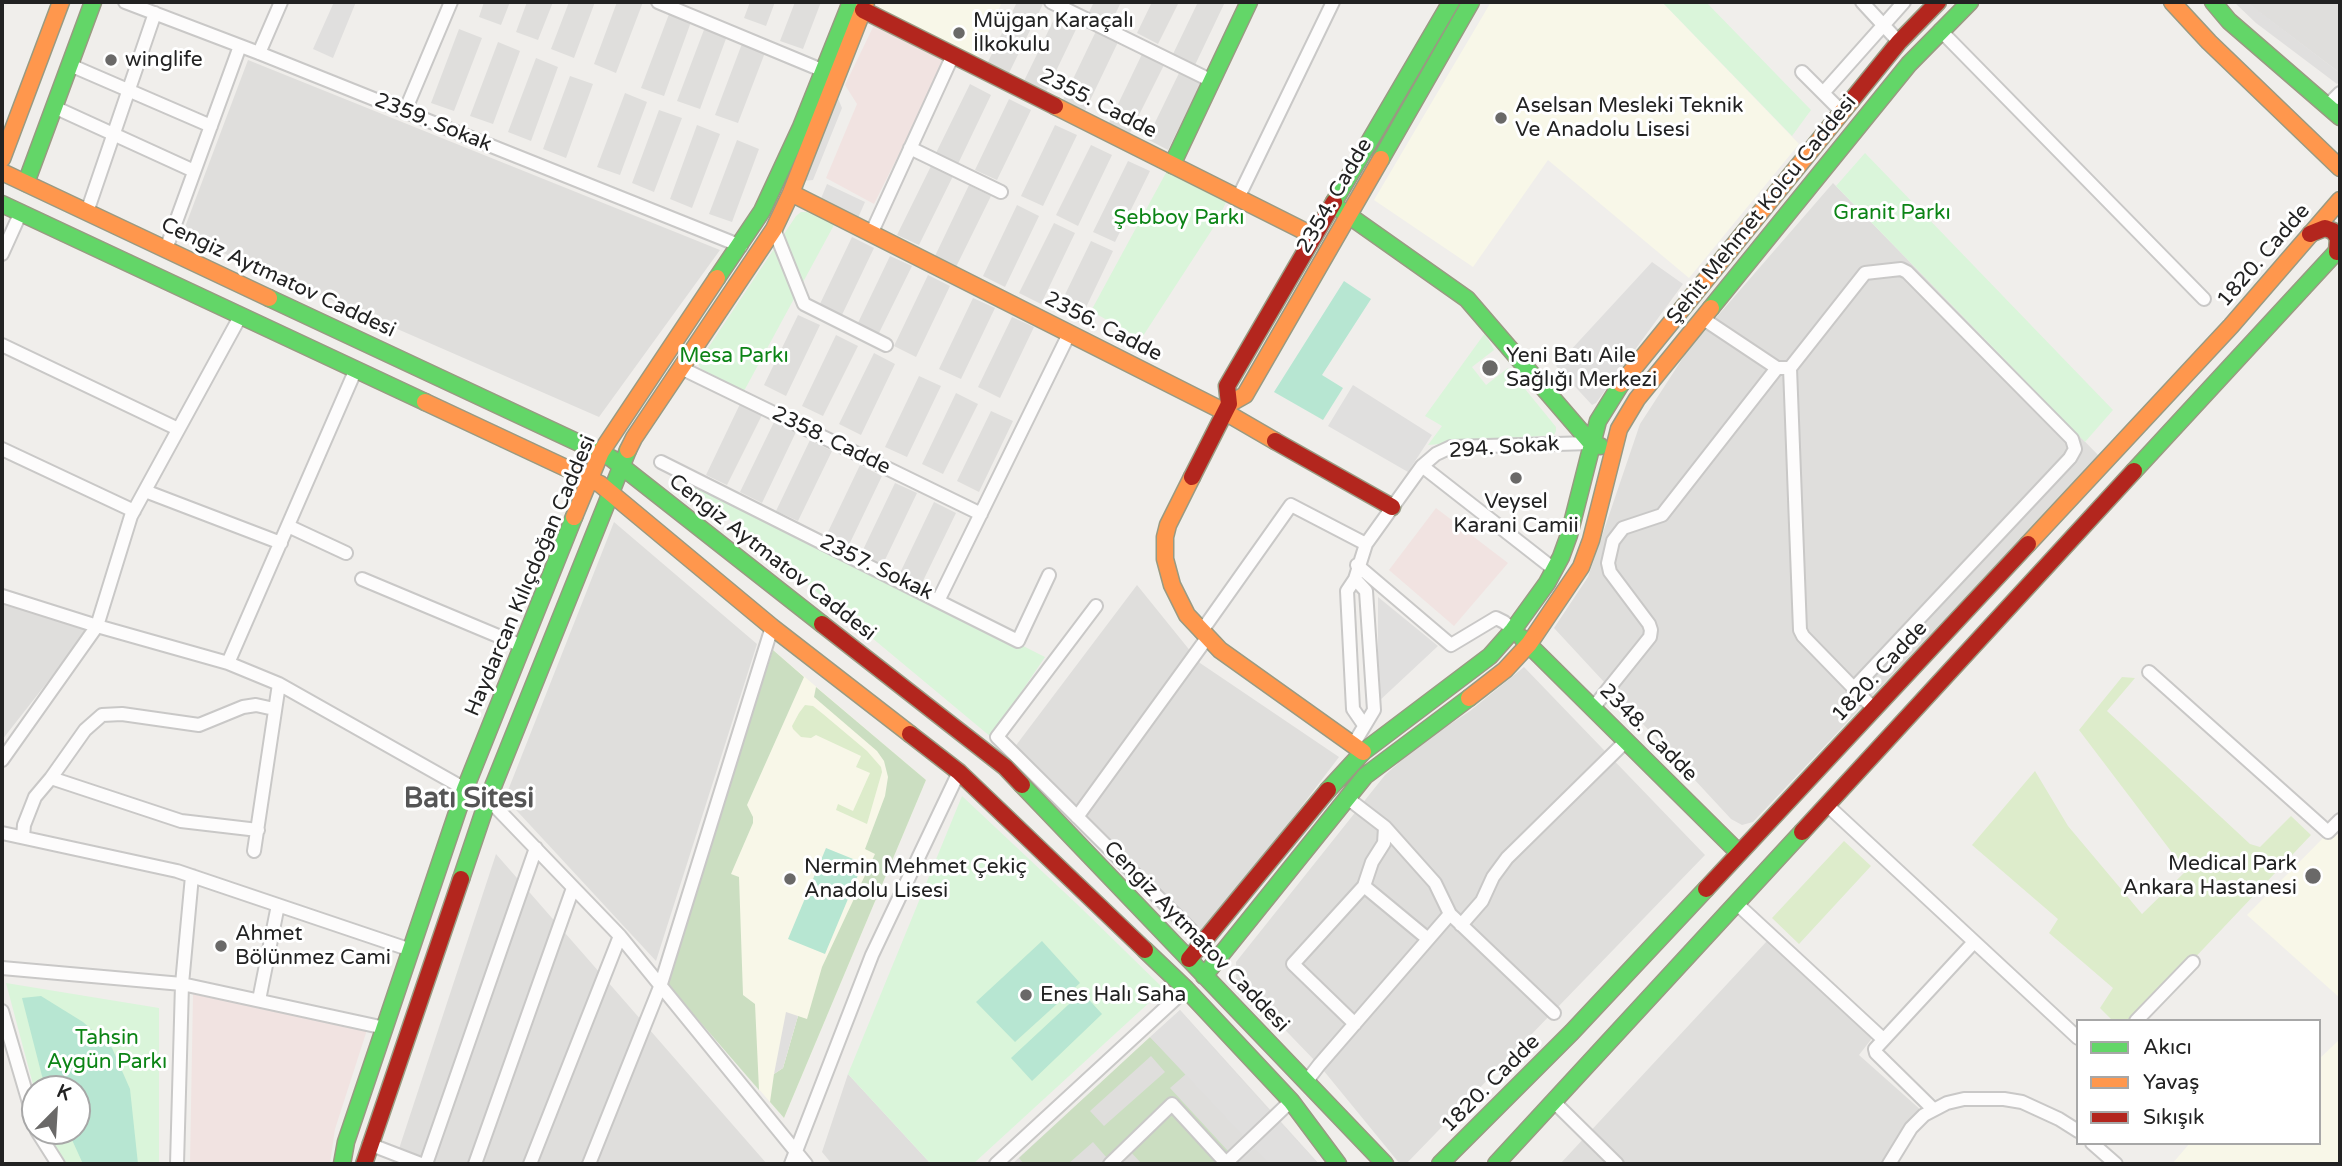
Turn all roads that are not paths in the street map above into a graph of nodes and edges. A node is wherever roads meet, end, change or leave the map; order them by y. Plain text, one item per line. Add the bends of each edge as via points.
1 (61, 2) edge
2 (93, 2) edge
3 (125, 2) edge
4 (281, 2) edge
5 (451, 2) edge
6 (658, 2) edge
7 (1051, 2) edge
8 (1249, 2) edge
9 (1333, 2) edge
10 (1451, 2) edge
11 (1471, 2) edge
12 (1862, 2) edge
13 (1904, 2) edge
14 (1938, 2) edge
15 (1970, 2) edge
16 (2172, 2) edge
17 (2213, 2) edge
18 (860, 4) edge
19 (155, 13) junction
20 (1884, 26) junction
21 (1940, 30) junction
22 (1899, 42) junction
23 (240, 46) junction
24 (259, 53) junction
25 (953, 55) junction
26 (70, 65) junction
27 (824, 71) junction
28 (1802, 72) dead end
29 (1212, 80) junction
30 (130, 91) junction
31 (1823, 93) junction
32 (2340, 93) edge
33 (54, 107) junction
34 (2329, 107) edge
35 (404, 111) junction
36 (1842, 112) junction
37 (2293, 123) junction
38 (211, 126) junction
39 (115, 135) junction
40 (910, 148) junction
41 (2, 159) edge
42 (1172, 165) junction
43 (2340, 168) edge
44 (194, 171) junction
45 (2, 172) edge
46 (26, 183) junction
47 (1001, 192) dead end
48 (791, 193) junction
49 (1238, 198) junction
50 (2340, 200) edge
51 (2, 204) edge
52 (1332, 205) junction
53 (20, 212) junction
54 (87, 212) junction
55 (1349, 215) junction
56 (774, 229) junction
57 (871, 234) junction
58 (2310, 234) junction
59 (1314, 236) junction
60 (741, 246) junction
61 (166, 249) junction
62 (2338, 250) edge
63 (2, 254) edge
64 (2204, 299) dead end
65 (241, 315) junction
66 (1702, 318) junction
67 (1069, 334) junction
68 (2, 345) edge
69 (886, 345) dead end
70 (681, 368) junction
71 (1784, 368) junction
72 (356, 369) junction
73 (1227, 408) junction
74 (178, 429) junction
75 (2, 449) edge
76 (1589, 451) junction
77 (601, 452) junction
78 (1611, 457) junction
79 (661, 462) dead end
80 (621, 465) junction
81 (1422, 466) junction
82 (590, 478) junction
83 (145, 491) junction
84 (610, 491) junction
85 (1392, 507) junction
86 (134, 511) junction
87 (981, 514) junction
88 (288, 526) junction
89 (281, 543) junction
90 (1366, 544) junction
91 (346, 553) dead end
92 (1555, 570) junction
93 (1356, 572) junction
94 (1049, 575) dead end
95 (362, 579) dead end
96 (2, 596) edge
97 (938, 601) junction
98 (1096, 606) dead end
99 (97, 626) junction
100 (772, 627) junction
101 (1513, 630) junction
102 (1204, 635) junction
103 (1529, 644) junction
104 (522, 646) junction
105 (228, 663) junction
106 (2150, 672) dead end
107 (279, 684) junction
108 (1853, 689) junction
109 (1593, 708) junction
110 (274, 709) junction
111 (1874, 709) junction
112 (1364, 725) junction
113 (1626, 741) junction
114 (1358, 748) junction
115 (2, 760) edge
116 (959, 772) junction
117 (51, 778) junction
118 (465, 789) junction
119 (1346, 797) junction
120 (488, 799) junction
121 (1827, 805) junction
122 (1077, 817) junction
123 (2338, 825) edge
124 (1385, 827) junction
125 (258, 830) junction
126 (2, 834) edge
127 (23, 837) junction
128 (536, 848) junction
129 (254, 851) dead end
130 (1738, 852) junction
131 (192, 876) junction
132 (1138, 878) junction
133 (1364, 886) junction
134 (573, 888) junction
135 (1124, 891) junction
136 (1736, 903) junction
137 (278, 905) junction
138 (1450, 914) junction
139 (1461, 925) junction
140 (1191, 930) dead end
141 (620, 936) junction
142 (1428, 939) junction
143 (1974, 942) junction
144 (411, 950) junction
145 (1189, 959) junction
146 (2193, 962) dead end
147 (2, 968) edge
148 (1204, 976) junction
149 (183, 984) junction
150 (660, 987) junction
151 (1186, 989) junction
152 (258, 1000) junction
153 (2, 1011) edge
154 (1554, 1013) dead end
155 (2138, 1019) edge
156 (1355, 1024) junction
157 (385, 1028) junction
158 (2076, 1036) edge
159 (1882, 1040) junction
160 (21, 1075) edge
161 (1306, 1082) junction
162 (1291, 1101) junction
163 (1553, 1101) junction
164 (1933, 1109) junction
165 (2076, 1130) edge
166 (369, 1144) junction
167 (46, 1145) edge
168 (2094, 1145) edge
169 (796, 1151) junction
170 (58, 1164) edge
171 (177, 1164) edge
172 (342, 1164) edge
173 (364, 1164) edge
174 (423, 1164) edge
175 (475, 1164) edge
176 (530, 1164) edge
177 (589, 1164) edge
178 (791, 1164) edge
179 (806, 1164) edge
180 (996, 1164) edge
181 (1110, 1164) edge
182 (1227, 1164) edge
183 (1338, 1164) edge
184 (1385, 1164) edge
185 (1440, 1164) edge
186 (1496, 1164) edge
187 (1617, 1164) edge
188 (1889, 1164) edge
189 (2116, 1164) edge

1 - 41 main road
2 - 26 main road
3 - 19 street, 2359. Sokak
4 - 24 street
5 - 35 street
6 - 27 street
7 - 29 street
8 - 29 main road
9 - 49 street
10 - 52 main road, 2354. Cadde
11 - 55 main road, 2354. Cadde
12 - 20 street
13 - 20 street
14 - 22 main road, Şehit Mehmet Kolcu Caddesi
15 - 21 main road, Şehit Mehmet Kolcu Caddesi
16 - 37 main road
17 - 34 main road
18 - 25 main road, 2355. Cadde
18 - 27 main road, Haydarcan Kılıçdoğan Caddesi
18 - 48 main road, Haydarcan Kılıçdoğan Caddesi
19 - 23 street, 2359. Sokak
19 - 30 street
20 - 22 street
20 - 31 street
21 - 64 street
21 - 66 main road, Şehit Mehmet Kolcu Caddesi
22 - 36 main road, Şehit Mehmet Kolcu Caddesi
23 - 24 street, 2359. Sokak
23 - 38 street
24 - 35 street, 2359. Sokak
25 - 40 street
25 - 42 main road, 2355. Cadde
26 - 30 street
26 - 33 main road
27 - 60 main road, Haydarcan Kılıçdoğan Caddesi via 778,180
28 - 31 street
29 - 42 main road
30 - 38 street
30 - 39 street
31 - 36 street
32 - 34 street
33 - 39 street
33 - 46 main road
34 - 37 main road via 2309,123
35 - 60 street, 2359. Sokak
36 - 76 main road, Şehit Mehmet Kolcu Caddesi via 1635,363 1598,421
37 - 43 main road
38 - 44 street
39 - 44 street
39 - 54 street
40 - 47 street
40 - 57 street
42 - 49 main road, 2355. Cadde
44 - 61 street
45 - 46 main road, Cengiz Aytmatov Caddesi
46 - 54 main road, Cengiz Aytmatov Caddesi
48 - 56 main road, Haydarcan Kılıçdoğan Caddesi
48 - 57 main road, 2356. Cadde
49 - 59 main road, 2355. Cadde
50 - 58 main road, 1820. Cadde
51 - 53 main road, Cengiz Aytmatov Caddesi
52 - 55 main road
52 - 59 main road, 2354. Cadde
53 - 63 street
53 - 65 main road, Cengiz Aytmatov Caddesi
54 - 61 main road, Cengiz Aytmatov Caddesi
55 - 73 main road, 2354. Cadde via 1245,395
55 - 76 main road via 1467,299
56 - 69 street via 804,304
56 - 70 main road, Haydarcan Kılıçdoğan Caddesi
57 - 67 main road, 2356. Cadde
58 - 62 main road via 2325,228 2333,231
58 - 111 main road, 1820. Cadde via 2231,326
59 - 73 main road, 2354. Cadde via 1227,386
60 - 77 main road, Haydarcan Kılıçdoğan Caddesi
61 - 77 main road, Cengiz Aytmatov Caddesi
62 - 121 main road
65 - 72 main road, Cengiz Aytmatov Caddesi
65 - 74 street
66 - 71 street
66 - 78 main road, Şehit Mehmet Kolcu Caddesi via 1632,406
67 - 73 main road, 2356. Cadde
67 - 87 street, 2357. Sokak
68 - 74 street
70 - 80 main road, Haydarcan Kılıçdoğan Caddesi
70 - 87 street, 2358. Cadde
71 - 108 street via 1800,630
71 - 108 street via 1865,273 1901,269 2072,439 2075,449
71 - 109 street via 1662,515 1623,528 1613,541 1610,572 1651,630
72 - 82 main road, Cengiz Aytmatov Caddesi
72 - 88 street
73 - 85 main road, 2356. Cadde
73 - 102 main road, 2354. Cadde via 1165,537 1172,585 1187,615
74 - 83 street
75 - 86 street
76 - 78 main road
76 - 81 street, 294. Sokak via 1451,447
76 - 92 main road, Şehit Mehmet Kolcu Caddesi via 1569,535
77 - 80 main road, Cengiz Aytmatov Caddesi
77 - 82 main road, Haydarcan Kılıçdoğan Caddesi
78 - 103 main road, Şehit Mehmet Kolcu Caddesi via 1581,567
79 - 97 street, 2357. Sokak
80 - 84 main road, Haydarcan Kılıçdoğan Caddesi
80 - 135 main road, Cengiz Aytmatov Caddesi via 1005,767
81 - 85 street, 294. Sokak
81 - 92 street, 294. Sokak
82 - 84 main road, Cengiz Aytmatov Caddesi
82 - 104 main road, Haydarcan Kılıçdoğan Caddesi
83 - 86 street
83 - 89 street
84 - 100 main road, Cengiz Aytmatov Caddesi
84 - 120 main road, Haydarcan Kılıçdoğan Caddesi
85 - 90 street, 294. Sokak
86 - 99 street
87 - 97 street, 2357. Sokak
88 - 89 street
88 - 91 street
89 - 105 street
90 - 93 street, 294. Sokak
90 - 102 street via 1292,505
92 - 101 main road, Şehit Mehmet Kolcu Caddesi
93 - 101 street via 1451,645 1496,618
93 - 112 street, 294. Sokak via 1347,591 1353,709
93 - 112 street via 1366,591 1374,710
94 - 97 street via 1018,641
95 - 104 street
96 - 99 street
98 - 122 street via 997,737
99 - 105 street
99 - 115 street
100 - 116 main road, Cengiz Aytmatov Caddesi
100 - 150 street
101 - 103 main road, 2348. Cadde
101 - 114 main road, Şehit Mehmet Kolcu Caddesi via 1490,656
102 - 114 main road, 2354. Cadde
102 - 122 street
103 - 109 main road, 2348. Cadde
103 - 119 main road, Şehit Mehmet Kolcu Caddesi via 1505,670 1378,763
104 - 118 main road, Haydarcan Kılıçdoğan Caddesi
105 - 107 street
106 - 123 street via 2328,832
107 - 110 street
107 - 118 street
108 - 111 street
109 - 113 main road, 2348. Cadde
110 - 117 street via 243,707 199,725 102,715 85,730
110 - 125 street
111 - 130 main road, 1820. Cadde
112 - 114 street
113 - 130 main road, 2348. Cadde
113 - 139 street via 1507,859 1482,901
114 - 145 main road, Şehit Mehmet Kolcu Caddesi
116 - 151 main road, Cengiz Aytmatov Caddesi
116 - 169 street via 872,955
117 - 125 street via 181,821
117 - 127 street via 35,797
118 - 120 main road
118 - 144 main road, Haydarcan Kılıçdoğan Caddesi
119 - 124 street
119 - 148 main road, Şehit Mehmet Kolcu Caddesi
120 - 128 street
120 - 166 main road, Haydarcan Kılıçdoğan Caddesi
121 - 136 main road
121 - 143 street
122 - 132 street
124 - 133 street via 1384,843
124 - 138 street via 1435,883
125 - 129 street
126 - 127 street
127 - 131 street
128 - 134 street
128 - 174 street
130 - 185 main road, 1820. Cadde via 1572,1032
131 - 137 street
131 - 149 street
132 - 135 street
132 - 140 street
133 - 142 street
133 - 156 street via 1293,964
134 - 141 street
134 - 175 street
135 - 145 main road, Cengiz Aytmatov Caddesi
136 - 159 street
136 - 163 main road
137 - 144 street
137 - 152 street
138 - 139 street
138 - 142 street
139 - 154 street
141 - 150 street
141 - 176 street
142 - 156 street
143 - 158 street
143 - 159 street
144 - 157 main road, Haydarcan Kılıçdoğan Caddesi
145 - 148 main road, Cengiz Aytmatov Caddesi
146 - 155 street
147 - 149 street
148 - 161 main road, Cengiz Aytmatov Caddesi
149 - 152 street
149 - 171 street
150 - 169 street
150 - 177 street
151 - 162 main road, Cengiz Aytmatov Caddesi
151 - 180 street
152 - 157 street
153 - 160 street
156 - 161 street
157 - 172 main road, Haydarcan Kılıçdoğan Caddesi
159 - 164 street via 1876,1053
161 - 184 main road, Cengiz Aytmatov Caddesi
162 - 182 street
162 - 183 main road, Cengiz Aytmatov Caddesi
163 - 186 main road
163 - 187 street
164 - 165 street via 1964,1099 2004,1099 2042,1110
164 - 188 street via 1911,1128
166 - 173 main road, Haydarcan Kılıçdoğan Caddesi
166 - 174 street
167 - 170 street
168 - 189 street
169 - 178 street
169 - 179 street
181 - 182 street via 1172,1104

